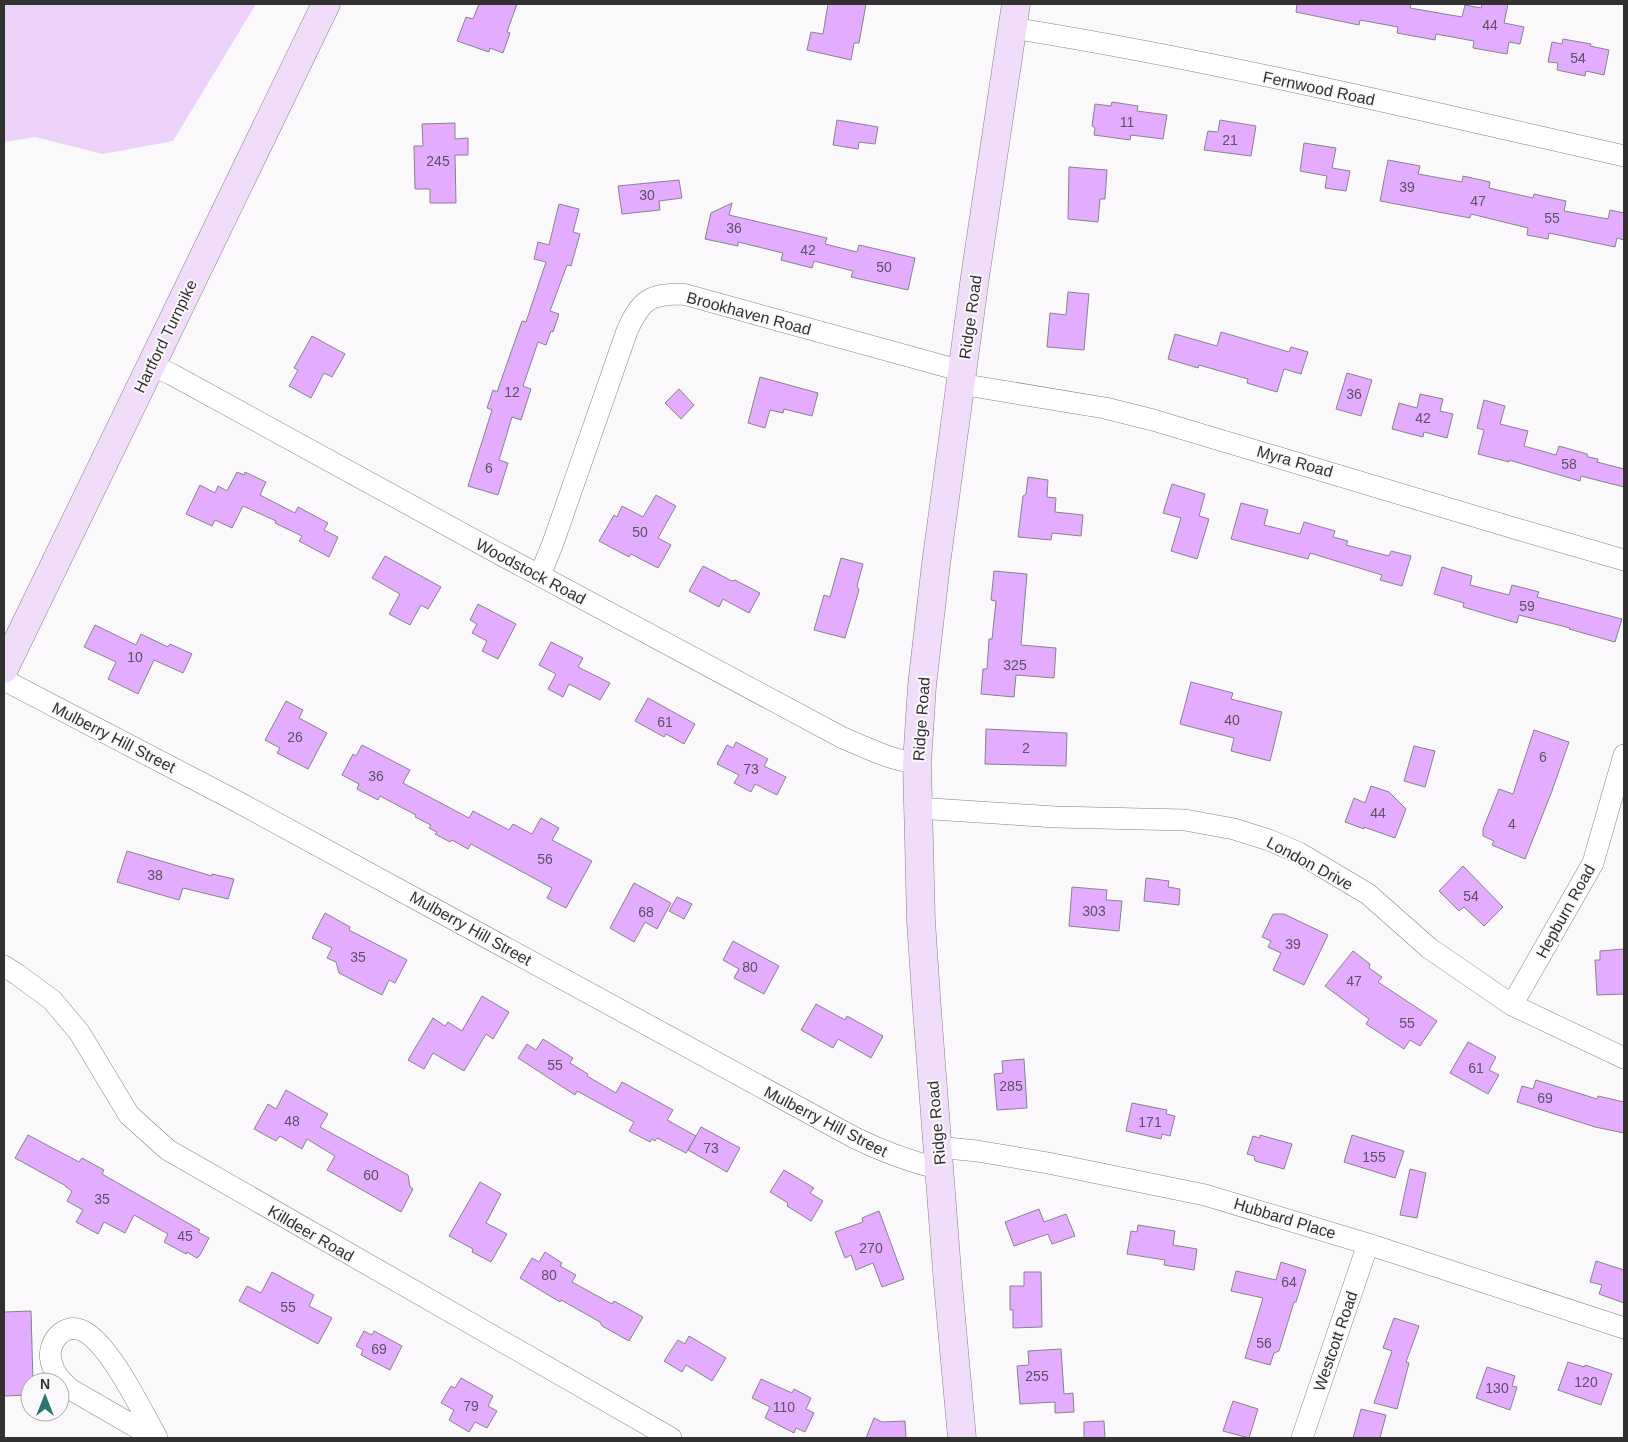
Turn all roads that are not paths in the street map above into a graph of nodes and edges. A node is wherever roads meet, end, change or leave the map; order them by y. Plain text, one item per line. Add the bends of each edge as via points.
1 (326, 4) edge
2 (1014, 16) edge
3 (1624, 156) edge
4 (150, 365) junction
5 (961, 377) junction
6 (1624, 560) edge
7 (540, 575) junction
8 (4, 669) edge
9 (4, 680) edge
10 (1624, 755) edge
11 (917, 763) junction
12 (917, 808) junction
13 (4, 966) edge
14 (1512, 1005) junction
15 (1624, 1058) edge
16 (938, 1158) junction
17 (1368, 1244) junction
18 (1624, 1328) edge
19 (156, 1438) edge
20 (671, 1438) edge
21 (962, 1438) edge
22 (1302, 1438) edge

1 - 4 main road, Hartford Turnpike
2 - 3 street, Fernwood Road via 1169,56
2 - 5 main road, Ridge Road
4 - 7 street, Woodstock Road
4 - 8 main road, Hartford Turnpike
5 - 6 street, Myra Road via 1153,420
5 - 7 street, Brookhaven Road via 683,294 663,294 646,300 634,314 627,330
5 - 11 main road, Ridge Road via 929,622
7 - 11 street, Woodstock Road via 843,738 887,757
9 - 16 street, Mulberry Hill Street via 238,802 855,1138 908,1161
10 - 14 street, Hepburn Road via 1593,863
11 - 12 main road, Ridge Road
12 - 14 street, London Drive via 1056,817 1185,820 1234,829 1269,840 1368,894 1430,948
12 - 16 main road, Ridge Road via 921,921
13 - 20 street, Killdeer Road via 52,1000 79,1032 129,1115 168,1150
14 - 15 street, London Drive
16 - 17 street, Hubbard Place via 977,1151 1205,1194
16 - 21 main road, Ridge Road
17 - 18 street, Hubbard Place
17 - 22 street, Westcott Road
19 - 19 street via 112,1360 82,1330 72,1328 62,1332 52,1347 50,1360 60,1380 70,1389

